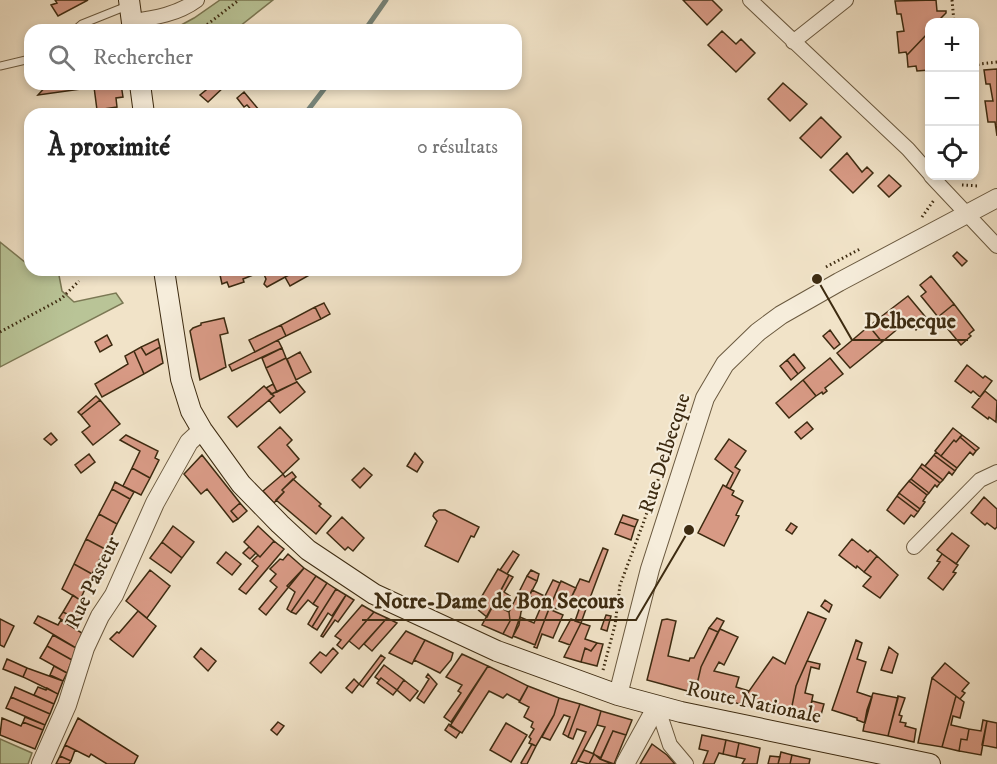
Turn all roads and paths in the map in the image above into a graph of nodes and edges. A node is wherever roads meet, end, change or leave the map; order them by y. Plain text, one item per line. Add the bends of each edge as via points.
1 (197, 0) edge
2 (239, 0) edge
3 (750, 0) edge
4 (846, 0) edge
5 (952, 0) edge
6 (131, 14) edge
7 (954, 18) edge
8 (85, 24) edge
9 (208, 24) edge
10 (793, 42) junction
11 (24, 60) edge
12 (997, 62) edge
13 (979, 64) edge
14 (0, 66) edge
15 (141, 90) edge
16 (143, 108) edge
17 (925, 169) edge
18 (935, 180) edge
19 (982, 186) dead end
20 (943, 189) junction
21 (997, 198) edge
22 (966, 213) junction
23 (921, 217) dead end
24 (997, 246) edge
25 (861, 248) dead end
26 (817, 273) dead end
27 (165, 276) edge
28 (79, 281) dead end
29 (0, 332) edge
30 (675, 429) dead end
31 (202, 430) junction
32 (997, 472) edge
33 (914, 548) dead end
34 (595, 688) junction
35 (618, 695) junction
36 (657, 706) junction
37 (41, 764) edge
38 (625, 764) edge
39 (686, 764) edge
40 (930, 764) edge

1 - 6 street via 162,16
2 - 9 path
3 - 10 street
4 - 10 street
5 - 7 path
6 - 8 lane
10 - 17 street
11 - 14 lane
12 - 13 path
15 - 16 main road
18 - 20 street
19 - 20 path via 955,184
20 - 22 street
20 - 23 path
21 - 22 street, Rue Delbecque
22 - 24 street
22 - 35 street, Rue Delbecque via 782,315 725,364 701,409 650,569
25 - 26 path
27 - 31 main road, Route Nationale via 181,379
28 - 29 path via 61,299
30 - 34 path via 620,585 615,625
31 - 34 main road, Route Nationale via 241,484 280,524 308,550 374,594 497,651
31 - 37 street, Rue Pasteur via 189,442 154,503 114,595 85,648 67,705
32 - 33 street via 980,480
34 - 35 main road, Route Nationale
35 - 36 main road, Route Nationale
36 - 38 street
36 - 39 street via 670,745
36 - 40 main road, Route Nationale

